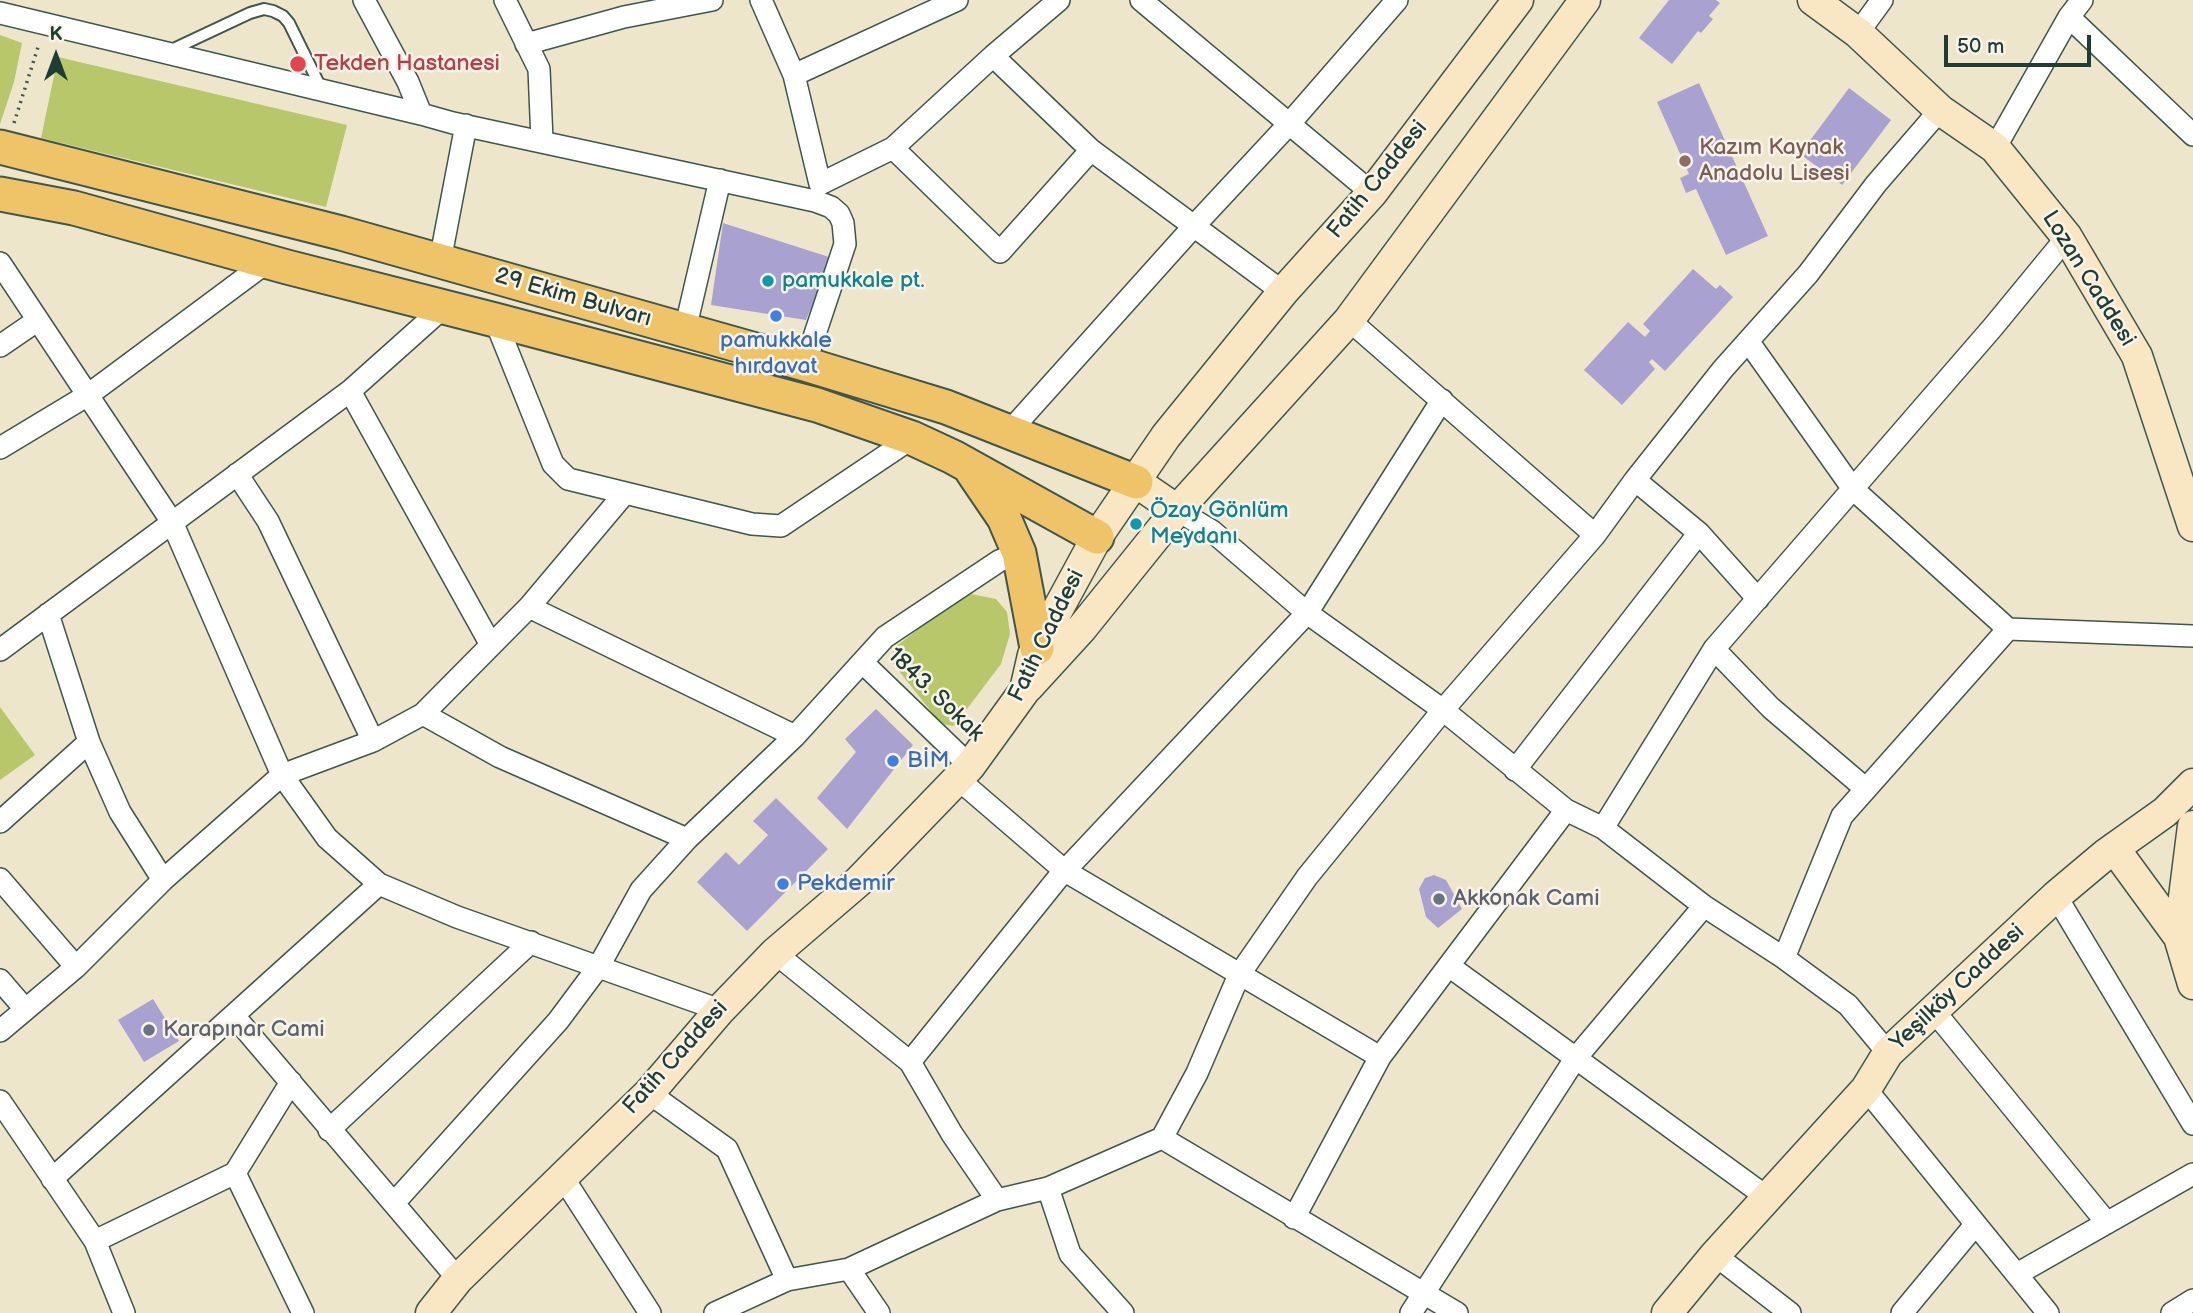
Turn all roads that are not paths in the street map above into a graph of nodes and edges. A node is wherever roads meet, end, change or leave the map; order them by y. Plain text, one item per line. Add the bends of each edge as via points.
1 (364, 0) edge
2 (505, 0) edge
3 (712, 0) edge
4 (761, 0) edge
5 (1059, 0) edge
6 (1140, 0) edge
7 (1397, 0) edge
8 (1518, 0) edge
9 (1585, 0) edge
10 (1813, 0) edge
11 (1882, 0) edge
12 (944, 2) edge
13 (620, 8) edge
14 (2076, 8) edge
15 (0, 13) edge
16 (1858, 33) junction
17 (526, 44) junction
18 (165, 53) junction
19 (993, 56) junction
20 (794, 75) junction
21 (322, 90) junction
22 (1940, 110) junction
23 (421, 114) junction
24 (1290, 123) junction
25 (466, 125) junction
26 (2193, 135) edge
27 (542, 141) junction
28 (3, 147) edge
29 (893, 148) junction
30 (1995, 148) junction
31 (1091, 150) junction
32 (720, 180) junction
33 (817, 193) junction
34 (1372, 193) junction
35 (0, 194) edge
36 (1194, 226) junction
37 (2067, 237) junction
38 (439, 261) junction
39 (267, 262) junction
40 (0, 263) edge
41 (1283, 292) junction
42 (444, 307) junction
43 (38, 320) junction
44 (495, 320) junction
45 (1349, 320) junction
46 (685, 330) junction
47 (1748, 341) junction
48 (0, 346) edge
49 (805, 364) junction
50 (350, 391) junction
51 (88, 395) junction
52 (1442, 400) junction
53 (1009, 432) junction
54 (912, 438) junction
55 (0, 448) edge
56 (969, 466) junction
57 (237, 474) junction
58 (1634, 480) junction
59 (1136, 482) junction
60 (1853, 489) junction
61 (625, 493) junction
62 (1177, 510) junction
63 (172, 522) junction
64 (2193, 526) edge
65 (1699, 533) junction
66 (1595, 534) junction
67 (1097, 537) junction
68 (1019, 553) junction
69 (1136, 559) junction
70 (1758, 599) junction
71 (529, 607) junction
72 (1307, 613) junction
73 (47, 614) junction
74 (2008, 629) junction
75 (2193, 636) edge
76 (491, 645) junction
77 (1037, 648) junction
78 (1714, 649) junction
79 (0, 650) edge
80 (863, 663) junction
81 (1025, 690) junction
82 (1443, 709) junction
83 (423, 714) junction
84 (794, 736) junction
85 (373, 741) junction
86 (89, 742) junction
87 (1515, 770) junction
88 (964, 772) junction
89 (282, 775) junction
90 (2193, 784) edge
91 (1866, 789) junction
92 (1566, 810) junction
93 (0, 821) edge
94 (2193, 826) edge
95 (1603, 828) junction
96 (687, 839) junction
97 (2115, 848) junction
98 (1065, 871) junction
99 (0, 879) edge
100 (163, 880) junction
101 (379, 884) junction
102 (2056, 896) junction
103 (1704, 906) junction
104 (2179, 937) junction
105 (531, 942) junction
106 (775, 953) junction
107 (1784, 958) junction
108 (600, 966) junction
109 (76, 967) junction
110 (1448, 967) junction
111 (1239, 975) junction
112 (0, 980) edge
113 (2193, 984) edge
114 (25, 1009) junction
115 (720, 1010) junction
116 (1934, 1011) junction
117 (234, 1017) junction
118 (0, 1031) edge
119 (1888, 1053) junction
120 (1380, 1057) junction
121 (1575, 1059) junction
122 (909, 1062) junction
123 (292, 1083) junction
124 (1866, 1089) junction
125 (649, 1093) junction
126 (0, 1101) edge
127 (2193, 1124) edge
128 (330, 1130) junction
129 (1162, 1138) junction
130 (235, 1173) junction
131 (2193, 1174) edge
132 (562, 1175) junction
133 (52, 1180) junction
134 (1048, 1188) junction
135 (1768, 1198) junction
136 (998, 1200) junction
137 (394, 1203) junction
138 (1293, 1217) junction
139 (2107, 1223) junction
140 (1975, 1225) junction
141 (94, 1241) junction
142 (1715, 1255) junction
143 (849, 1269) junction
144 (2017, 1274) junction
145 (458, 1279) junction
146 (786, 1280) junction
147 (1423, 1293) junction
148 (2193, 1300) edge
149 (124, 1313) edge
150 (303, 1313) edge
151 (431, 1313) edge
152 (650, 1313) edge
153 (715, 1313) edge
154 (879, 1313) edge
155 (1123, 1313) edge
156 (1411, 1313) edge
157 (1457, 1313) edge
158 (1667, 1313) edge
159 (1790, 1313) edge
160 (1902, 1313) edge
161 (2048, 1313) edge
162 (2172, 1313) edge

1 - 23 street
2 - 17 street
3 - 13 street
4 - 20 street
5 - 19 street
6 - 24 street
7 - 24 street
8 - 34 main road, Fatih Caddesi
9 - 45 main road
10 - 16 main road, Lozan Caddesi
11 - 16 street
12 - 20 street
13 - 17 street
14 - 26 street
14 - 30 street
15 - 18 street
16 - 22 main road, Lozan Caddesi
17 - 27 street via 539,69
18 - 21 street
18 - 21 lane via 250,13 273,11 289,23
19 - 29 street
19 - 31 street
20 - 33 street
21 - 23 street
22 - 30 main road, Lozan Caddesi
22 - 47 street
23 - 25 street
24 - 34 street
24 - 36 street
25 - 27 street
25 - 38 street
27 - 32 street
28 - 38 main road, 29 Ekim Bulvarı
29 - 31 street via 1000,252
29 - 33 street
30 - 37 main road, Lozan Caddesi
31 - 36 street
32 - 33 street
32 - 46 street
33 - 49 street via 839,214 846,233
34 - 41 main road, Fatih Caddesi
35 - 39 main road, 29 Ekim Bulvarı via 74,208
36 - 41 street
36 - 53 street
37 - 60 street
37 - 64 main road, Lozan Caddesi via 2137,356
38 - 46 main road, 29 Ekim Bulvarı
39 - 42 main road, 29 Ekim Bulvarı
39 - 51 street
40 - 43 street
41 - 59 main road, Fatih Caddesi via 1166,436
42 - 44 main road, 29 Ekim Bulvarı
42 - 50 street
43 - 48 street
43 - 51 street
44 - 54 main road, 29 Ekim Bulvarı via 817,405
44 - 61 street via 553,464 568,479
45 - 52 street
45 - 62 main road
46 - 49 main road, 29 Ekim Bulvarı
47 - 58 street
47 - 60 street
49 - 53 main road, 29 Ekim Bulvarı via 946,407
50 - 57 street
50 - 76 street
51 - 55 street
51 - 63 street
52 - 66 street
52 - 72 street
53 - 59 main road, 29 Ekim Bulvarı
54 - 56 main road, 29 Ekim Bulvarı
54 - 61 street via 780,526 752,524
56 - 67 main road, 29 Ekim Bulvarı
56 - 68 main road via 1004,518
57 - 63 street
57 - 85 street via 268,521
58 - 65 street
58 - 66 street
59 - 62 main road
59 - 67 main road, Fatih Caddesi
60 - 70 street
60 - 74 street
61 - 71 street
62 - 69 main road
62 - 72 street via 1212,531
63 - 73 street
63 - 89 street
65 - 70 street
65 - 87 street
66 - 82 street
67 - 69 main road
67 - 77 main road, Fatih Caddesi
68 - 77 main road
68 - 80 street via 999,561 885,637
69 - 81 main road
70 - 78 street
71 - 76 street
71 - 84 street
72 - 82 street
72 - 98 street
73 - 79 street
73 - 86 street
74 - 75 street
74 - 91 street
76 - 83 street
77 - 81 main road, Fatih Caddesi
78 - 91 street via 1771,708
78 - 95 street
80 - 84 street
80 - 88 street, 1843. Sokak
81 - 88 main road, Fatih Caddesi
82 - 87 street
82 - 111 street via 1307,877
83 - 85 street
83 - 96 street via 500,757
84 - 96 street
85 - 89 street
86 - 93 street
86 - 100 street via 120,812
87 - 92 street
88 - 98 street, 1843. Sokak
88 - 106 main road, Fatih Caddesi via 859,881
89 - 100 street
89 - 101 street via 327,838
90 - 97 main road, Yeşilköy Caddesi via 2165,812
91 - 107 street via 1842,816
92 - 95 street
92 - 110 street
94 - 104 main road
95 - 103 street
96 - 108 street via 641,890
97 - 102 main road, Yeşilköy Caddesi
97 - 104 main road
98 - 111 street, 1843. Sokak
98 - 122 street
99 - 109 street
100 - 109 street
101 - 105 street
101 - 117 street
102 - 116 main road, Yeşilköy Caddesi
102 - 127 street
103 - 107 street
103 - 121 street
104 - 113 main road
105 - 108 street
105 - 128 street
106 - 115 main road, Fatih Caddesi
106 - 122 street
107 - 119 street via 1848,1005
108 - 115 street
108 - 137 street via 558,1021
109 - 114 street
110 - 120 street
110 - 121 street
111 - 120 street, 1843. Sokak
111 - 129 street via 1197,1073
112 - 114 street
114 - 118 street
115 - 125 main road, Fatih Caddesi
116 - 119 main road, Yeşilköy Caddesi
116 - 139 street
117 - 123 street
117 - 133 street
119 - 124 main road, Yeşilköy Caddesi
120 - 138 street
121 - 135 street
121 - 147 street
122 - 136 street
123 - 128 street
123 - 130 street
124 - 135 main road, Yeşilköy Caddesi
124 - 140 street
125 - 132 main road, Fatih Caddesi
125 - 146 street via 727,1149
126 - 133 street
128 - 137 street
129 - 134 street
129 - 138 street
130 - 141 street
130 - 150 street
131 - 139 street
132 - 145 main road, Fatih Caddesi
132 - 152 street
133 - 141 street
134 - 136 street
134 - 155 street via 1070,1254
135 - 142 main road, Yeşilköy Caddesi
136 - 143 street
137 - 145 street
138 - 147 street
139 - 144 street
140 - 144 street
140 - 160 street
141 - 149 street
142 - 158 main road, Yeşilköy Caddesi
142 - 159 street
143 - 146 street
143 - 154 street
144 - 161 street
145 - 151 main road, Fatih Caddesi
146 - 153 street
147 - 156 street
147 - 157 street
148 - 162 street

